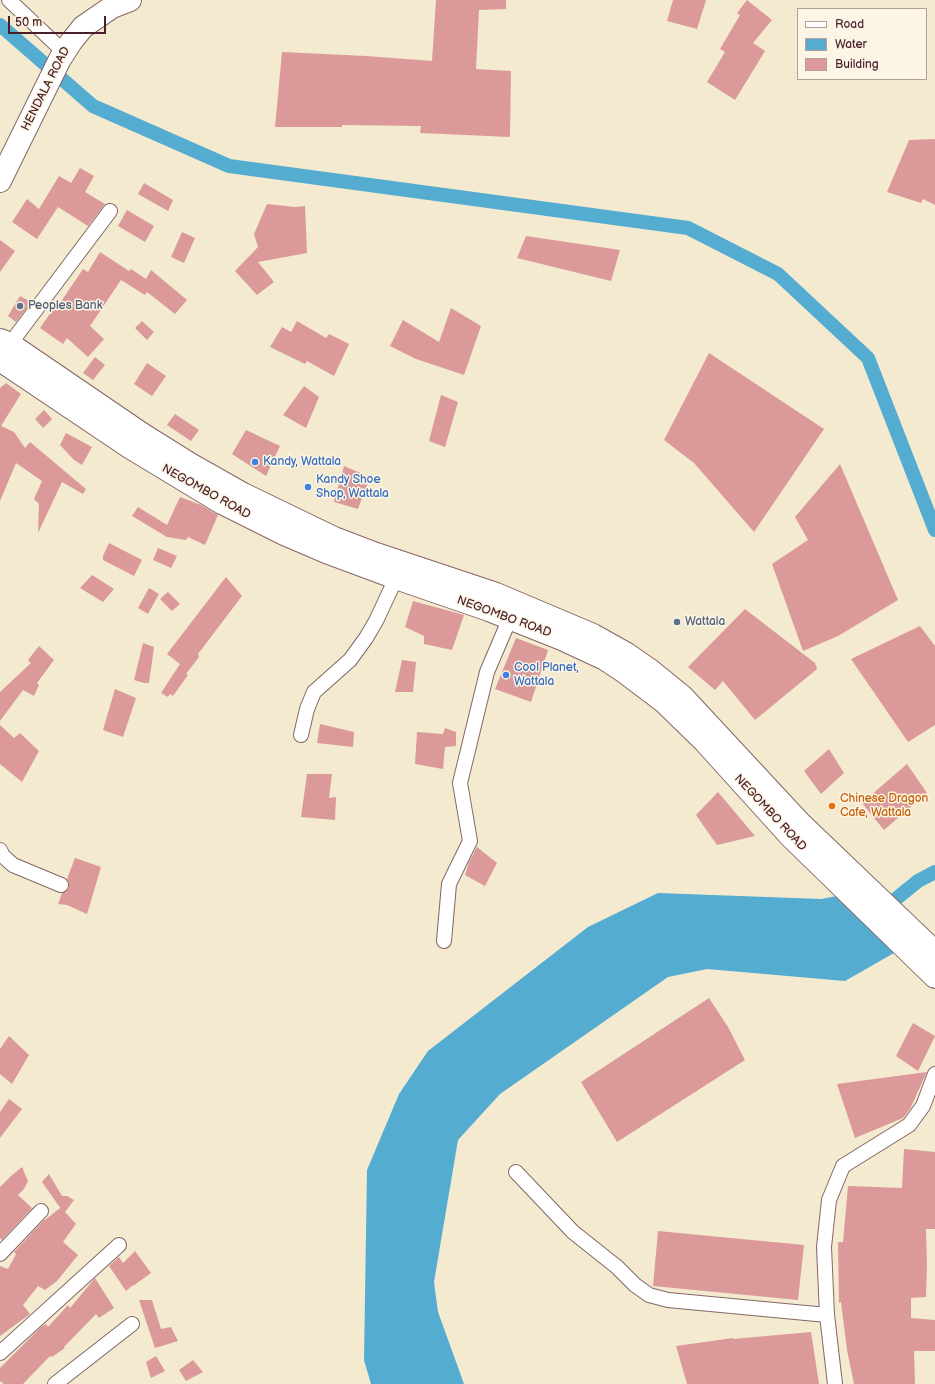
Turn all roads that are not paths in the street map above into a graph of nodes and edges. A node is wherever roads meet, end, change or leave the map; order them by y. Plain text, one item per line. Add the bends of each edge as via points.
1 (9, 0) edge
2 (130, 0) edge
3 (62, 55) junction
4 (0, 181) edge
5 (110, 211) dead end
6 (3, 348) edge
7 (396, 578) junction
8 (513, 611) junction
9 (301, 735) dead end
10 (0, 850) edge
11 (61, 885) dead end
12 (444, 941) dead end
13 (927, 953) edge
14 (935, 977) edge
15 (935, 1074) edge
16 (516, 1172) dead end
17 (41, 1212) dead end
18 (119, 1246) dead end
19 (0, 1254) edge
20 (827, 1315) junction
21 (132, 1324) dead end
22 (0, 1353) edge
23 (55, 1384) edge
24 (835, 1384) edge

1 - 3 street
2 - 3 main road, HENDALA ROAD via 112,7 84,27
3 - 4 main road, HENDALA ROAD
5 - 6 street
6 - 7 main road, NEGOMBO ROAD via 138,452 222,503 284,534
6 - 8 main road, NEGOMBO ROAD via 243,494 334,538 496,594
7 - 8 main road, NEGOMBO ROAD
7 - 9 street via 366,638 350,660 314,692
8 - 12 street via 487,672 460,783 470,841 449,884
8 - 13 main road, NEGOMBO ROAD via 594,635 627,654 672,686 800,822 852,884
10 - 11 street via 13,865
13 - 14 main road, NEGOMBO ROAD
15 - 20 street via 924,1106 909,1126 843,1166 840,1171 829,1200 824,1247
16 - 20 street via 572,1232 649,1295 668,1300
17 - 19 street
18 - 22 street
20 - 24 street
21 - 23 street

